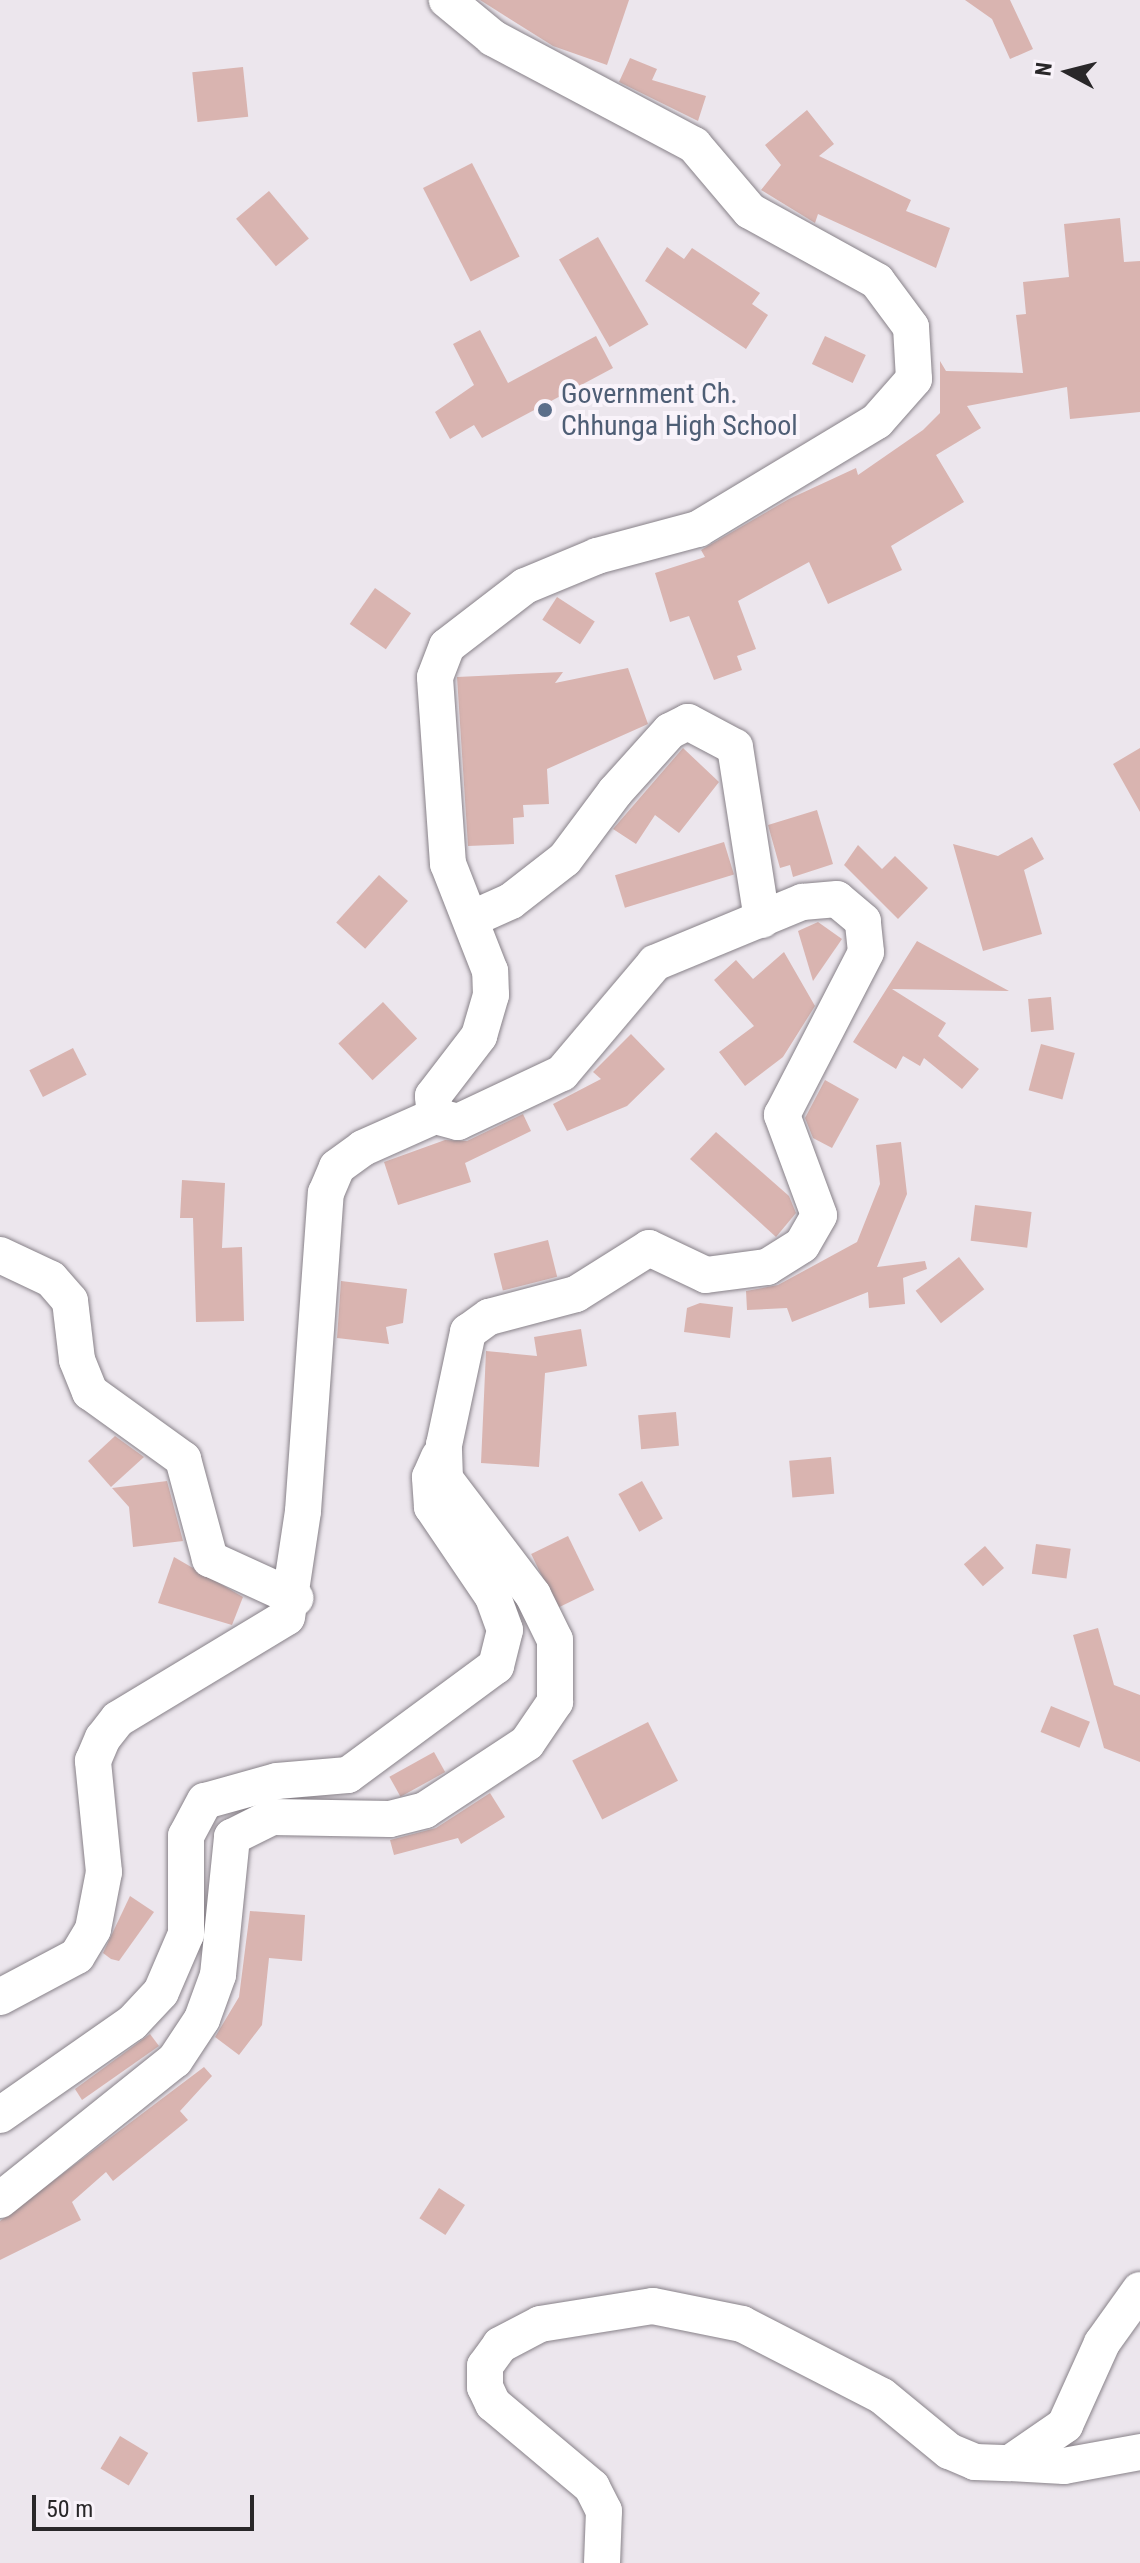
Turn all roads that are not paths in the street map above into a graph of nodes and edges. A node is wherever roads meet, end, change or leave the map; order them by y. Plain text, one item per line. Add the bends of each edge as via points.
1 (447, 0) edge
2 (471, 919) junction
3 (762, 920) junction
4 (435, 1116) junction
5 (0, 1255) edge
6 (444, 1445) junction
7 (295, 1598) junction
8 (0, 1997) edge
9 (0, 2115) edge
10 (0, 2200) edge
11 (1140, 2290) edge
12 (1140, 2452) edge
13 (1010, 2463) junction
14 (602, 2563) edge

1 - 2 street via 493,38 694,145 770,226 877,281 897,301 917,357 900,400 846,442 698,529 597,556 525,586 447,646 435,677 434,716 448,864
2 - 3 street via 511,901 565,859 623,782 670,731 688,722 735,747
2 - 4 street via 491,995 479,1036 433,1096
3 - 4 street via 655,963 575,1062 548,1081 458,1122
3 - 6 street via 802,902 837,899 863,921 867,936 853,989 782,1115 818,1198 814,1234 767,1267 735,1276 706,1275 649,1248 576,1294 478,1322 462,1350
4 - 7 street via 363,1148 337,1167 326,1193
5 - 7 street via 51,1279 70,1301 77,1360 90,1392 183,1459 210,1559
6 - 9 street via 428,1493 493,1597 505,1630 496,1666 348,1775 277,1781 205,1801 186,1836 186,1934 161,1992 132,2023
6 - 10 street via 445,1479 505,1552 555,1640 555,1702 527,1743 498,1767 425,1810 390,1819 272,1817 232,1837 218,1975 202,2019 175,2060
7 - 8 street via 266,1636 118,1719 103,1738 93,1761 104,1872 93,1929 77,1956
11 - 13 street via 1102,2343 1065,2425
12 - 13 street via 1064,2466
13 - 14 street via 975,2462 949,2451 882,2396 742,2324 653,2306 540,2324 500,2345 485,2366 485,2387 493,2404 592,2487 604,2511

